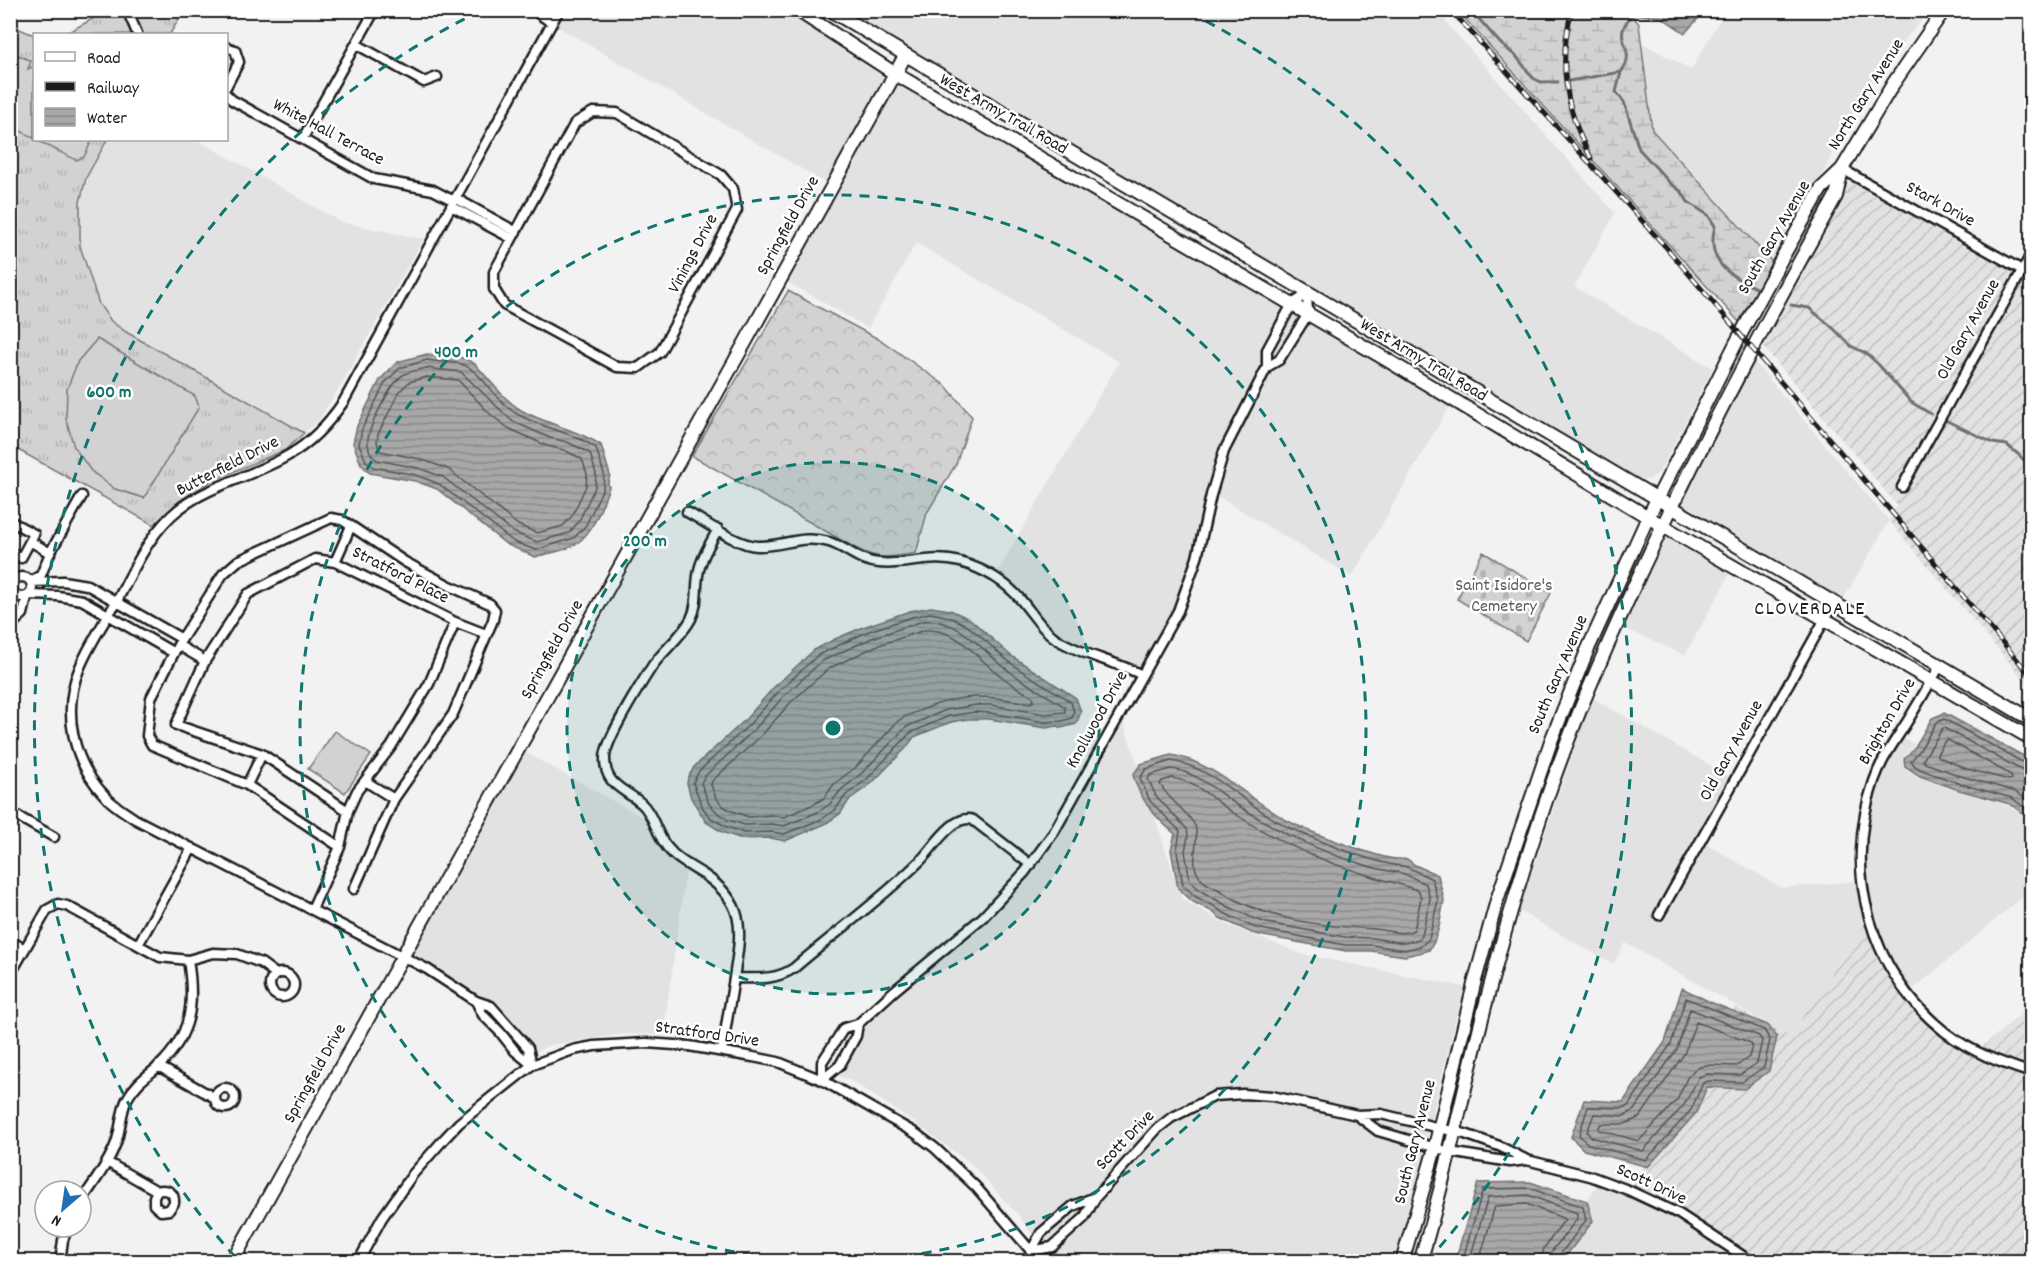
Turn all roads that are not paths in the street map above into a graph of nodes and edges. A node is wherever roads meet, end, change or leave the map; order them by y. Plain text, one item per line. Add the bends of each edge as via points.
1 (127, 10) edge
2 (375, 10) edge
3 (533, 10) edge
4 (558, 10) edge
5 (797, 10) edge
6 (830, 10) edge
7 (1944, 10) edge
8 (552, 23) junction
9 (137, 33) dead end
10 (356, 44) junction
11 (228, 48) edge
12 (905, 56) junction
13 (894, 73) junction
14 (437, 77) dead end
15 (228, 83) edge
16 (228, 96) edge
17 (303, 138) junction
18 (1842, 169) junction
19 (454, 202) junction
20 (513, 235) junction
21 (2031, 253) edge
22 (2022, 270) junction
23 (1307, 294) junction
24 (1292, 304) junction
25 (1308, 314) junction
26 (1267, 367) junction
27 (1902, 487) dead end
28 (82, 496) dead end
29 (1658, 498) junction
30 (1672, 506) junction
31 (687, 512) dead end
32 (1648, 517) junction
33 (10, 521) edge
34 (351, 526) junction
35 (1663, 526) junction
36 (718, 529) junction
37 (30, 541) junction
38 (10, 552) edge
39 (50, 553) junction
40 (335, 562) junction
41 (31, 582) junction
42 (28, 596) junction
43 (116, 602) junction
44 (1834, 603) junction
45 (109, 615) junction
46 (1824, 620) junction
47 (455, 622) junction
48 (10, 626) edge
49 (486, 634) junction
50 (178, 646) junction
51 (205, 662) junction
52 (1940, 666) junction
53 (1142, 675) junction
54 (1931, 682) junction
55 (2031, 720) edge
56 (2031, 739) edge
57 (262, 754) junction
58 (365, 781) junction
59 (247, 785) junction
60 (394, 800) junction
61 (348, 811) junction
62 (10, 812) edge
63 (54, 837) dead end
64 (340, 847) junction
65 (192, 848) junction
66 (1031, 865) junction
67 (354, 889) dead end
68 (312, 909) junction
69 (1659, 915) dead end
70 (1491, 923) junction
71 (1506, 927) junction
72 (10, 941) edge
73 (138, 945) junction
74 (25, 949) junction
75 (402, 957) junction
76 (188, 960) junction
77 (276, 974) dead end
78 (10, 975) edge
79 (734, 978) junction
80 (858, 1024) junction
81 (722, 1051) junction
82 (532, 1065) junction
83 (158, 1066) junction
84 (2031, 1073) edge
85 (822, 1080) junction
86 (215, 1098) dead end
87 (1357, 1115) junction
88 (1440, 1127) junction
89 (1455, 1132) junction
90 (1435, 1147) junction
91 (1450, 1152) junction
92 (1527, 1160) junction
93 (107, 1162) junction
94 (93, 1184) edge
95 (158, 1191) dead end
96 (1096, 1197) junction
97 (63, 1239) edge
98 (1030, 1251) junction
99 (60, 1262) edge
100 (232, 1262) edge
101 (358, 1262) edge
102 (1037, 1262) edge
103 (1402, 1262) edge
104 (1420, 1262) edge
105 (1752, 1262) edge

1 - 9 street
2 - 10 street
3 - 8 street
4 - 8 street, Butterfield Drive
5 - 13 main road, West Army Trail Road
6 - 12 main road, West Army Trail Road
7 - 18 main road, North Gary Avenue
8 - 19 street, Butterfield Drive
10 - 14 street via 424,82
10 - 17 street
11 - 15 street via 239,57
12 - 13 main road, Springfield Drive
12 - 23 main road, West Army Trail Road
13 - 24 main road, West Army Trail Road
13 - 75 main road, Springfield Drive
16 - 17 street, White Hall Terrace
17 - 19 street, White Hall Terrace via 374,178 433,190
18 - 22 street, Stark Drive
18 - 29 main road, South Gary Avenue via 1821,189 1793,238
18 - 30 main road, South Gary Avenue via 1836,196
19 - 20 street
19 - 43 street, Butterfield Drive via 333,417 288,456 218,486 180,509 154,536
20 - 20 street, Vinings Drive via 575,123 593,112 617,113 721,175 733,189 737,210 660,352 638,368 617,367 504,305 494,289 494,272
21 - 22 street, Old Gary Avenue
22 - 27 street, Old Gary Avenue
23 - 24 street, Knollwood Drive
23 - 25 street
23 - 29 main road, West Army Trail Road
24 - 25 main road, West Army Trail Road
24 - 26 street, Knollwood Drive via 1267,350
25 - 26 street, Knollwood Drive via 1279,360
25 - 32 main road, West Army Trail Road
26 - 53 street, Knollwood Drive via 1224,451 1183,600
28 - 39 street
29 - 30 main road, West Army Trail Road
29 - 32 main road, South Gary Avenue
30 - 35 main road, South Gary Avenue
30 - 44 main road, West Army Trail Road
31 - 36 street
32 - 35 main road, West Army Trail Road
32 - 70 main road, South Gary Avenue via 1551,741
33 - 37 street via 34,534
34 - 40 street
34 - 49 street via 405,562 490,604 495,610
34 - 50 street via 332,518 238,561 223,574
35 - 46 main road, West Army Trail Road
35 - 71 main road, South Gary Avenue via 1574,729
36 - 53 street via 754,546 814,539 831,542 876,563 932,559 970,565 1005,584 1056,639
36 - 79 street via 703,557 691,619 654,665 605,754 610,779 648,810 666,847 728,895 739,924
37 - 38 street via 21,558
37 - 39 street
39 - 41 street via 41,575
40 - 47 street, Stratford Place
40 - 51 street, Stratford Place via 315,559 248,594
41 - 42 street via 33,588
41 - 42 street via 19,577 12,585 14,594 20,598
41 - 43 street via 87,585
42 - 45 street via 82,600
42 - 48 street via 23,614
43 - 45 street, Butterfield Drive
43 - 50 street
44 - 46 street, Old Gary Avenue
44 - 52 main road, West Army Trail Road
45 - 50 street
45 - 65 street, Butterfield Drive via 75,682 71,710 76,753 98,788 115,806
46 - 54 main road, West Army Trail Road
46 - 69 street, Old Gary Avenue
47 - 49 street
47 - 58 street, Stratford Place via 429,684
49 - 60 street via 453,714
50 - 51 street
50 - 59 street via 151,698 147,736 152,745
51 - 57 street, Stratford Place via 176,725
52 - 54 street, Brighton Drive
52 - 55 main road, West Army Trail Road
53 - 66 street, Knollwood Drive via 1054,832
54 - 56 main road, West Army Trail Road
54 - 84 street, Brighton Drive via 1885,755 1866,807 1860,870 1870,923 1892,971 1924,1013 1966,1046
57 - 59 street
57 - 61 street, Stratford Place
58 - 60 street
58 - 61 street, Stratford Place
59 - 64 street
60 - 67 street
61 - 64 street, Stratford Place
62 - 63 street
64 - 68 street, Stratford Place
65 - 68 street, Butterfield Drive
65 - 73 street
66 - 79 street via 973,820 962,819 921,860 784,975 770,979
66 - 80 street, Knollwood Drive via 983,917
68 - 75 street, Butterfield Drive
70 - 71 main road
70 - 88 main road, South Gary Avenue
71 - 89 main road, South Gary Avenue
72 - 74 street
73 - 74 street via 67,906 55,905 46,912
73 - 76 street via 160,957
74 - 78 street
75 - 82 street, Butterfield Drive via 476,1001 515,1052
75 - 100 main road, Springfield Drive
76 - 77 street via 213,953 237,954
76 - 83 street via 193,989 190,1013 173,1051
79 - 81 street
80 - 85 street, Knollwood Drive via 840,1065
80 - 85 street, Knollwood Drive via 844,1028 832,1044 822,1062
81 - 82 street, Stratford Drive via 646,1043 594,1046
81 - 85 street, Stratford Drive via 777,1062
82 - 101 street, Stratford Drive via 459,1123 413,1174 370,1237
83 - 86 street
83 - 93 street via 140,1081 126,1101
85 - 98 street, Stratford Drive via 935,1148 976,1187
87 - 88 street, Scott Drive via 1381,1114
87 - 90 street, Scott Drive via 1378,1131
87 - 96 street, Scott Drive via 1259,1094 1215,1096 1157,1129
88 - 89 street, Scott Drive
88 - 90 main road, South Gary Avenue
89 - 91 main road, South Gary Avenue
89 - 92 street, Scott Drive
90 - 91 street, Scott Drive
90 - 103 main road, South Gary Avenue
91 - 92 street, Scott Drive via 1510,1162
91 - 104 main road, South Gary Avenue
92 - 105 street, Scott Drive via 1590,1176 1648,1199
93 - 94 street
93 - 95 street
96 - 98 street, Scott Drive via 1072,1206 1041,1233
96 - 98 street, Scott Drive via 1084,1218 1052,1247
97 - 99 street
98 - 102 street, Stratford Drive

